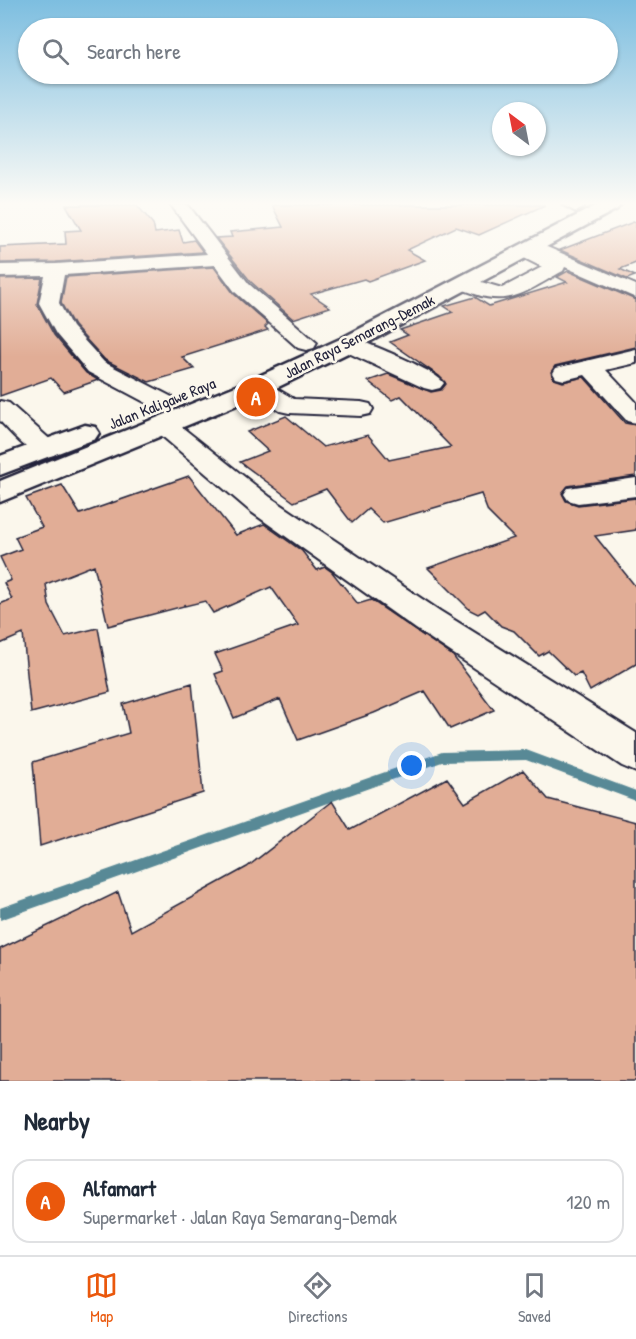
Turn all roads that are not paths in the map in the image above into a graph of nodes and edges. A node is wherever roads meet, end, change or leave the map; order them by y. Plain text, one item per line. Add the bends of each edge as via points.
1 (217, 255) edge
2 (478, 255) edge
3 (530, 255) edge
4 (538, 255) edge
5 (540, 255) edge
6 (220, 260) junction
7 (56, 270) junction
8 (0, 271) edge
9 (475, 287) junction
10 (636, 292) edge
11 (306, 343) junction
12 (348, 344) junction
13 (636, 356) edge
14 (590, 367) junction
15 (564, 373) dead end
16 (432, 383) dead end
17 (265, 392) junction
18 (0, 408) edge
19 (361, 409) dead end
20 (164, 414) junction
21 (636, 416) edge
22 (45, 449) junction
23 (0, 466) edge
24 (636, 487) edge
25 (0, 492) edge
26 (578, 494) dead end
27 (636, 754) edge

1 - 6 street
2 - 11 highway, Jalan Kaligawe Raya
3 - 9 highway, Jalan Raya Semarang-Demak
4 - 9 street via 556,267 505,294
5 - 10 street
6 - 7 street
6 - 11 street via 243,288
7 - 8 street
7 - 20 street via 49,303 63,330 96,367
9 - 12 highway, Jalan Raya Semarang-Demak
11 - 20 highway, Jalan Kaligawe Raya
12 - 16 street via 410,369
12 - 17 highway, Jalan Raya Semarang-Demak
13 - 14 street
14 - 15 street
14 - 21 street
17 - 19 street via 296,407
17 - 20 highway, Jalan Raya Semarang-Demak
18 - 22 street
20 - 22 highway, Jalan Kaligawe Raya
20 - 25 highway, Jalan Raya Semarang-Demak
20 - 27 street via 260,504 428,620
22 - 23 highway, Jalan Kaligawe Raya
24 - 26 street

